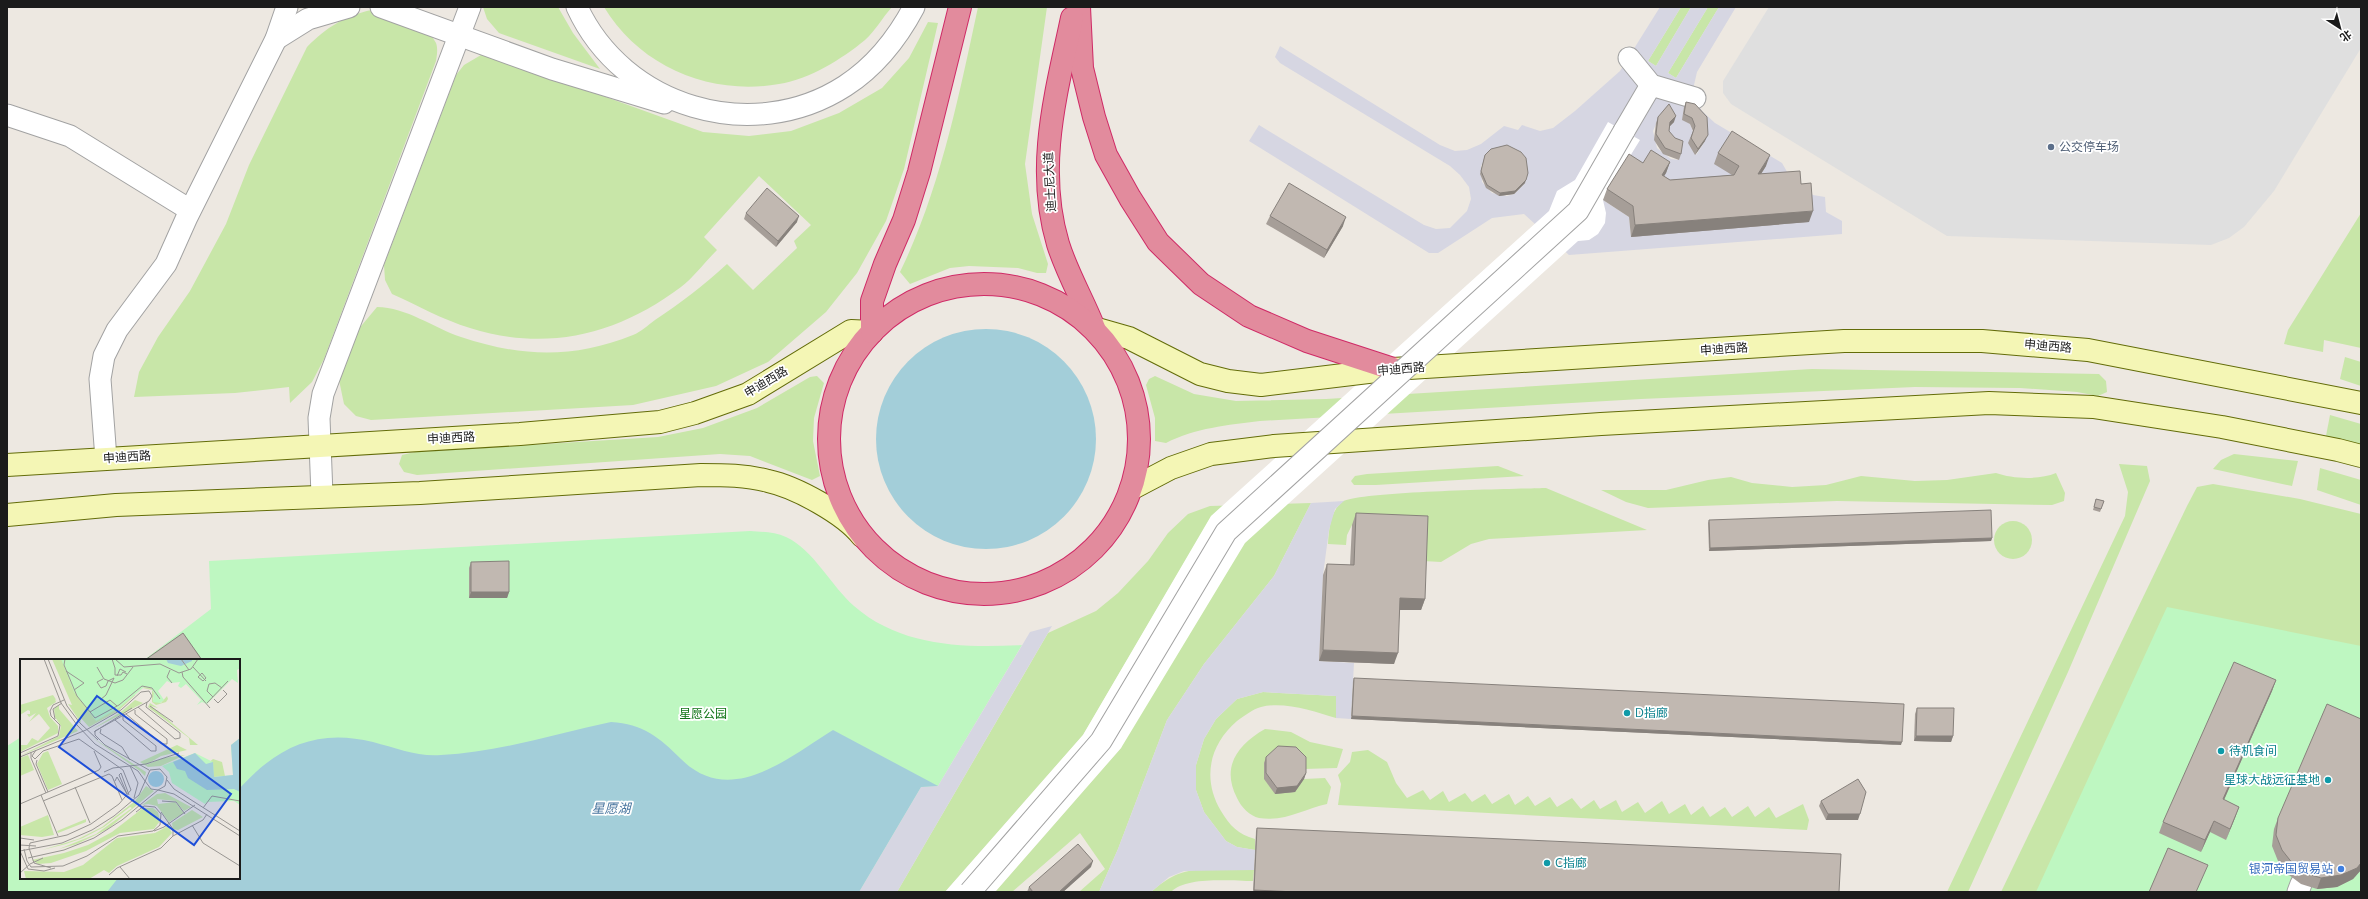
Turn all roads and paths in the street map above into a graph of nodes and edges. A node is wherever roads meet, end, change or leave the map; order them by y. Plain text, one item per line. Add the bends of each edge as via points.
1 (287, 7) edge
2 (349, 7) edge
3 (381, 7) edge
4 (470, 7) edge
5 (577, 7) edge
6 (914, 7) edge
7 (952, 7) edge
8 (960, 7) edge
9 (1074, 7) edge
10 (1080, 7) edge
11 (953, 31) junction
12 (460, 35) junction
13 (276, 39) junction
14 (1629, 58) dead end
15 (1651, 85) junction
16 (1695, 98) dead end
17 (713, 113) junction
18 (7, 115) edge
19 (190, 210) junction
20 (1094, 328) junction
21 (872, 332) junction
22 (1393, 369) junction
23 (2361, 403) edge
24 (320, 446) junction
25 (2361, 456) edge
26 (106, 459) junction
27 (7, 465) edge
28 (1131, 489) junction
29 (322, 496) junction
30 (7, 515) edge
31 (862, 536) junction
32 (970, 892) edge

1 - 13 street
2 - 13 street via 308,19
3 - 12 street
4 - 12 street
5 - 17 street via 583,20 608,54 638,80 670,99
6 - 17 street via 898,37 874,64 845,86 808,105 762,115
7 - 11 highway
8 - 11 highway
9 - 20 highway, 迪士尼大道 via 1052,116 1046,161 1051,214 1059,245
10 - 22 highway via 1082,68 1106,155 1158,242 1201,284 1249,316 1307,341
11 - 21 highway via 919,172 904,220 872,301
12 - 17 street via 626,93
12 - 24 street via 323,394 319,418
13 - 19 street
14 - 15 street
15 - 16 street
15 - 32 street, bridge via 1578,211 1226,532 1101,741
18 - 19 street via 70,136
19 - 26 street via 166,264 117,330 104,356 100,380
20 - 21 highway via 1054,300 1007,285 958,286 912,302
20 - 22 street, 申迪西路 via 1129,338 1200,374 1228,381 1261,385
20 - 28 highway via 1123,368 1135,403 1140,440 1138,465
21 - 24 street, 申迪西路 via 851,331 748,394 715,407 660,422 520,434
21 - 31 highway via 850,362 835,396 828,432 831,469 843,505
22 - 23 street, 申迪西路 via 1844,341 1982,341 2088,350
24 - 26 street, 申迪西路
24 - 29 street
25 - 28 street via 2222,427 2093,407 1989,403 1601,424 1274,446 1211,454 1171,468
26 - 27 street, 申迪西路
28 - 31 highway via 1119,516 1096,546 1079,562 1054,578 1025,589 995,594 965,593 936,587 908,575 883,558
29 - 30 street via 116,505
29 - 31 street via 420,493 701,475 738,476 770,481 802,494 832,511

